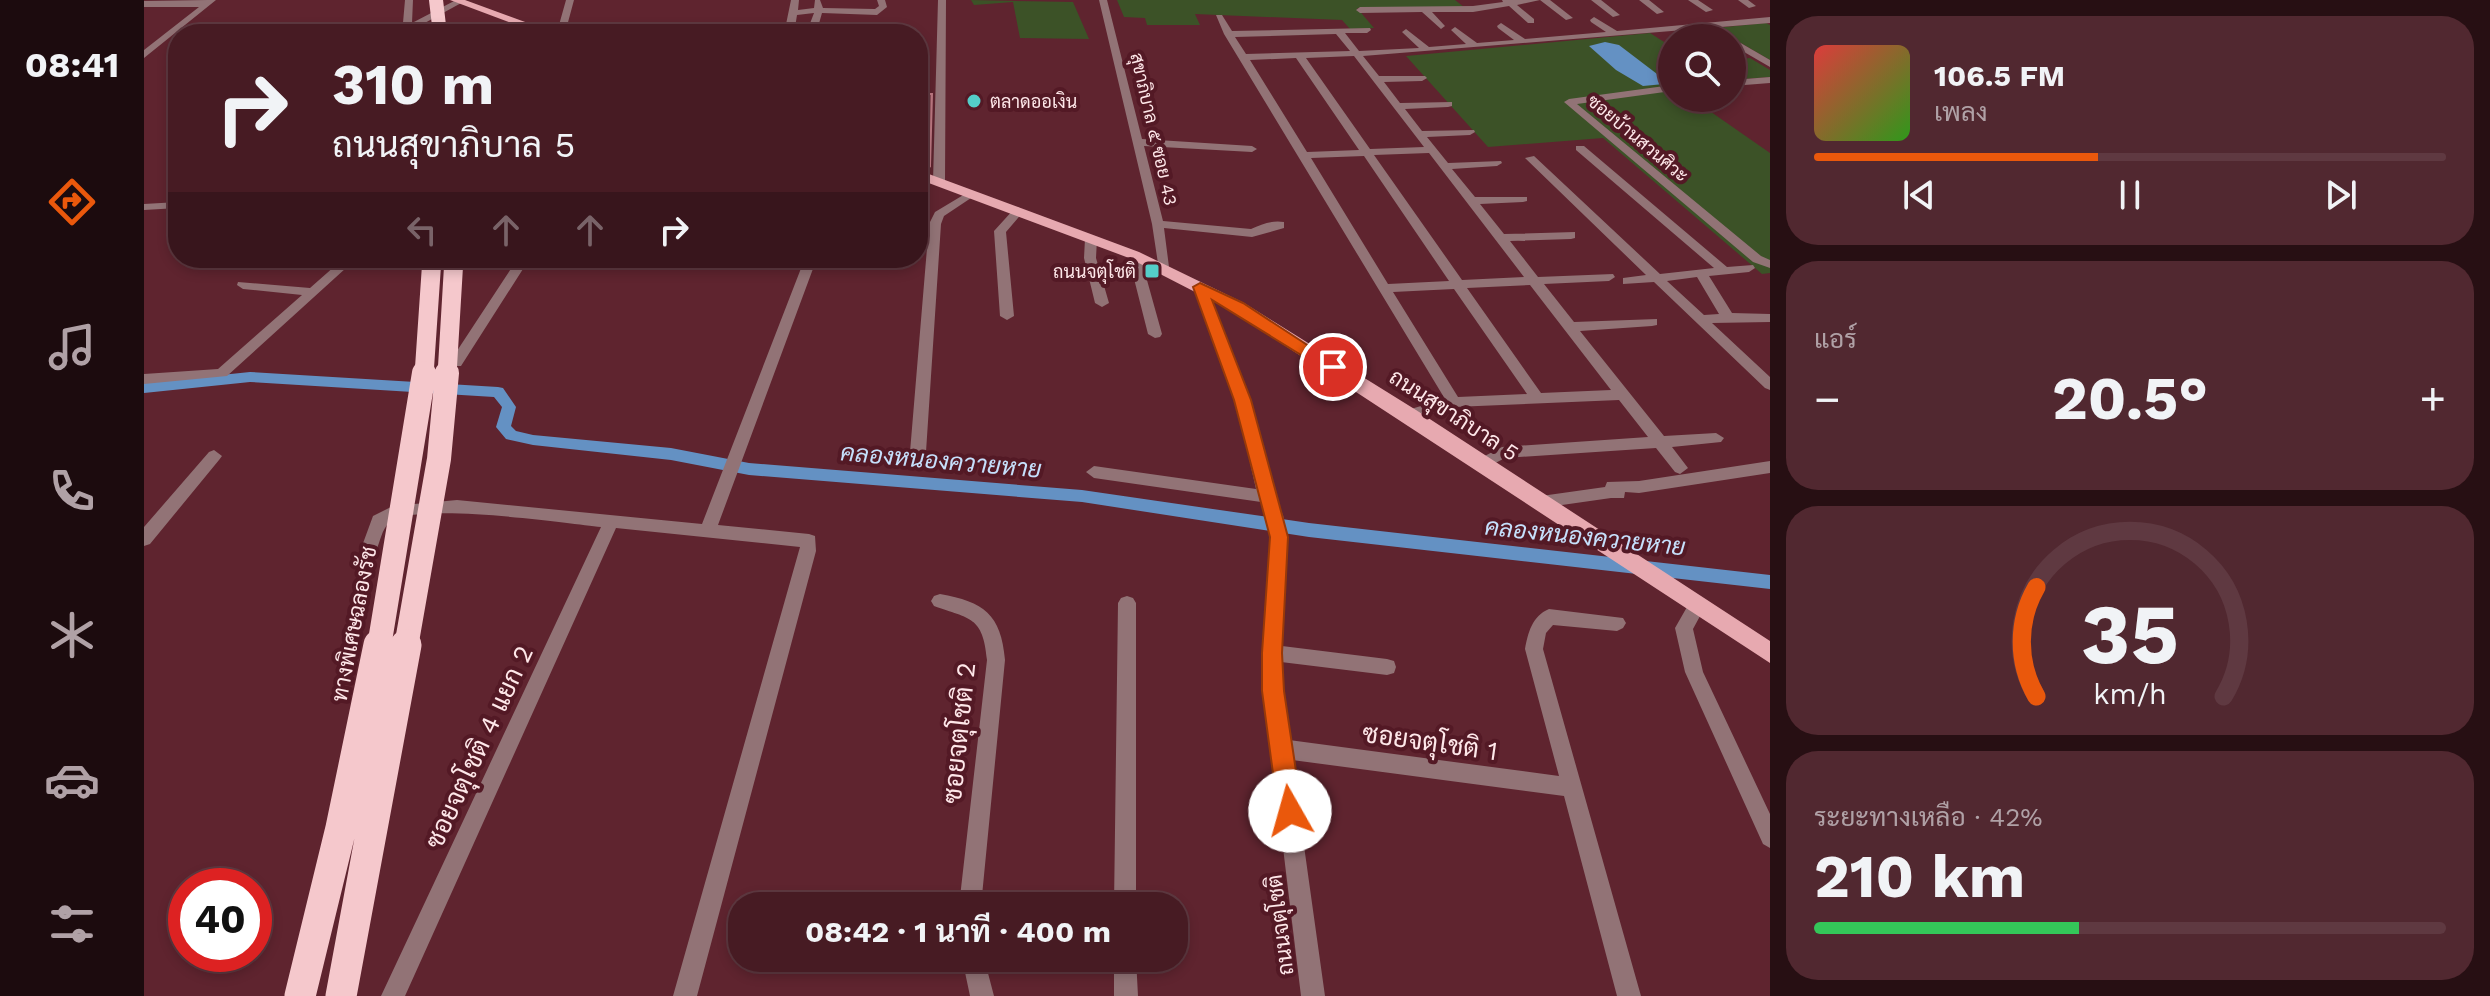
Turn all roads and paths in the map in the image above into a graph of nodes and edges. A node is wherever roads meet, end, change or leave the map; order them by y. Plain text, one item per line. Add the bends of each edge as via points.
1 (409, 0) edge
2 (420, 0) edge
3 (436, 0) edge
4 (570, 0) edge
5 (795, 0) edge
6 (803, 0) edge
7 (881, 0) edge
8 (942, 0) edge
9 (1103, 0) edge
10 (1536, 0) edge
11 (1544, 0) edge
12 (1595, 0) edge
13 (1643, 0) edge
14 (1692, 0) edge
15 (1742, 0) edge
16 (457, 1) edge
17 (1507, 1) edge
18 (210, 2) edge
19 (144, 4) edge
20 (1752, 6) dead end
21 (817, 8) edge
22 (1473, 9) junction
23 (1360, 10) dead end
24 (1381, 10) junction
25 (1425, 10) junction
26 (1709, 10) dead end
27 (1616, 15) dead end
28 (1482, 16) dead end
29 (1219, 17) dead end
30 (1569, 18) dead end
31 (1390, 19) dead end
32 (794, 20) edge
33 (1594, 20) dead end
34 (1770, 20) edge
35 (1531, 21) dead end
36 (183, 24) edge
37 (408, 24) edge
38 (420, 24) edge
39 (422, 24) edge
40 (439, 24) edge
41 (525, 24) edge
42 (564, 24) edge
43 (1671, 24) edge
44 (1742, 24) edge
45 (1441, 26) dead end
46 (1501, 26) dead end
47 (1367, 30) dead end
48 (1455, 30) dead end
49 (1339, 31) junction
50 (1406, 32) dead end
51 (1658, 33) edge
52 (1229, 34) junction
53 (1616, 34) junction
54 (168, 36) edge
55 (1522, 41) junction
56 (1475, 46) junction
57 (1746, 49) edge
58 (1427, 50) junction
59 (1752, 53) junction
60 (1357, 54) junction
61 (1746, 54) edge
62 (144, 55) edge
63 (1299, 55) junction
64 (1243, 57) junction
65 (1770, 64) edge
66 (1422, 78) dead end
67 (1375, 79) junction
68 (1770, 80) edge
69 (1746, 82) edge
70 (1658, 90) edge
71 (1448, 104) dead end
72 (1396, 106) junction
73 (1470, 132) dead end
74 (1419, 134) junction
75 (1138, 142) junction
76 (1580, 148) dead end
77 (1252, 149) dead end
78 (1432, 150) junction
79 (1366, 153) junction
80 (1304, 155) junction
81 (1530, 158) dead end
82 (1497, 163) dead end
83 (1444, 166) junction
84 (928, 177) edge
85 (939, 181) junction
86 (970, 194) junction
87 (1523, 199) dead end
88 (1471, 201) junction
89 (144, 207) edge
90 (168, 207) edge
91 (1018, 211) junction
92 (1158, 224) junction
93 (1280, 225) dead end
94 (1571, 235) dead end
95 (1499, 238) junction
96 (1091, 239) junction
97 (1134, 255) junction
98 (1770, 264) edge
99 (1163, 267) junction
100 (340, 268) edge
101 (432, 268) edge
102 (454, 268) edge
103 (518, 268) edge
104 (807, 268) edge
105 (1749, 268) dead end
106 (1725, 271) junction
107 (1701, 273) junction
108 (1609, 277) dead end
109 (1654, 278) junction
110 (1532, 280) junction
111 (1628, 281) dead end
112 (243, 285) dead end
113 (1458, 285) junction
114 (1200, 287) junction
115 (1385, 288) junction
116 (312, 292) junction
117 (1102, 303) dead end
118 (1007, 316) dead end
119 (1728, 317) junction
120 (1770, 318) edge
121 (1699, 320) junction
122 (1652, 322) dead end
123 (1569, 327) junction
124 (1155, 334) dead end
125 (456, 363) dead end
126 (144, 379) edge
127 (1770, 385) edge
128 (1620, 395) junction
129 (1537, 398) junction
130 (1454, 402) junction
131 (1409, 415) junction
132 (1716, 438) dead end
133 (1658, 442) junction
134 (918, 452) dead end
135 (214, 456) dead end
136 (1482, 464) junction
137 (1770, 467) edge
138 (1680, 468) dead end
139 (1094, 472) dead end
140 (1266, 497) junction
141 (1541, 502) junction
142 (612, 520) junction
143 (707, 532) junction
144 (144, 539) edge
145 (370, 546) dead end
146 (940, 601) dead end
147 (1127, 603) dead end
148 (1697, 605) junction
149 (1617, 623) dead end
150 (1272, 653) junction
151 (1770, 653) edge
152 (1387, 667) dead end
153 (1283, 749) junction
154 (1570, 787) junction
155 (1770, 837) edge
156 (971, 892) edge
157 (1125, 892) edge
158 (976, 972) edge
159 (1125, 972) edge
160 (300, 996) edge
161 (341, 996) edge
162 (393, 996) edge
163 (685, 996) edge
164 (982, 996) edge
165 (1126, 996) edge
166 (1313, 996) edge
167 (1629, 996) edge

1 - 37 street
2 - 39 highway
3 - 40 highway, bridge
4 - 42 street
5 - 32 street
6 - 32 street
7 - 21 street via 883,7 877,12
8 - 85 street
9 - 75 street, สุขาภิบาล ๕ ซอย 43
10 - 17 street
11 - 30 street
12 - 27 street
13 - 43 street
14 - 26 street
15 - 20 street
16 - 38 street
16 - 41 main road
17 - 22 street
17 - 35 street
18 - 19 street
18 - 36 street
21 - 32 street
22 - 25 street
22 - 28 street
23 - 24 street
24 - 25 street
24 - 31 street
25 - 45 street
29 - 52 street
33 - 53 street
34 - 44 street
46 - 55 street
47 - 49 street
48 - 56 street
49 - 52 street
49 - 60 street
50 - 58 street
51 - 53 street
52 - 64 street
53 - 55 street
54 - 62 street
55 - 56 street
56 - 58 street
57 - 59 street
58 - 60 street
59 - 61 street
59 - 65 street
60 - 63 street
60 - 67 street
63 - 64 street
63 - 79 street
64 - 80 street
66 - 67 street
67 - 72 street
68 - 69 street
70 - 98 street, ซอยบ้านสวนศิวะ via 1569,102 1757,259
71 - 72 street
72 - 74 street
73 - 74 street
74 - 78 street
75 - 77 street
75 - 92 street, สุขาภิบาล ๕ ซอย 43
76 - 106 street
78 - 79 street
78 - 83 street
79 - 80 street
79 - 113 street
80 - 115 street
81 - 109 street
82 - 83 street
83 - 88 street
84 - 85 main road, ถนนสุขาภิบาล 5
85 - 86 main road, ถนนสุขาภิบาล 5
86 - 91 main road, ถนนสุขาภิบาล 5
86 - 134 street via 939,214 935,224
87 - 88 street
88 - 95 street
89 - 90 street
91 - 96 main road, ถนนสุขาภิบาล 5
91 - 118 street via 1000,231
92 - 93 street via 1252,233
92 - 99 street, สุขาภิบาล ๕ ซอย 43
94 - 95 street
95 - 110 street
96 - 97 main road, ถนนสุขาภิบาล 5
96 - 117 street via 1090,258
97 - 99 main road, ถนนสุขาภิบาล 5
97 - 124 street
99 - 114 main road, ถนนสุขาภิบาล 5
100 - 116 street
101 - 160 highway, ทางพิเศษฉลองรัช, bridge via 428,341 380,648
102 - 161 highway, bridge via 439,459
103 - 125 street
104 - 143 street
105 - 106 street
106 - 107 street
107 - 109 street
107 - 119 street
108 - 110 street
109 - 111 street
109 - 121 street
110 - 113 street
110 - 123 street
112 - 116 street
113 - 115 street
113 - 129 street
114 - 131 main road, ถนนสุขาภิบาล 5
114 - 140 street, ถนนจตุโชติ via 1243,400
115 - 130 street
116 - 126 street via 222,373
119 - 120 street
119 - 121 street
121 - 127 street
122 - 123 street
123 - 128 street
128 - 129 street
128 - 133 street
129 - 130 street
130 - 131 street
131 - 136 main road, ถนนสุขาภิบาล 5
132 - 133 street
133 - 136 street via 1502,453
133 - 138 street
135 - 144 street
136 - 141 main road, ถนนสุขาภิบาล 5
137 - 141 street via 1639,487 1635,494 1611,492
139 - 140 street
140 - 150 street, ถนนจตุโชติ via 1279,537
141 - 148 main road, ถนนสุขาภิบาล 5
142 - 143 street
142 - 145 street via 457,506 393,512 379,521
142 - 162 street, ซอยจตุโชติ 4 แยก 2
143 - 163 street via 809,541
146 - 156 street, ซอยจตุโชติ 2 via 977,611 995,636
147 - 157 street
148 - 151 main road, ถนนสุขาภิบาล 5
148 - 155 street via 1684,628 1694,672
149 - 154 street via 1549,617 1534,639
150 - 152 street
150 - 153 street, ถนนจตุโชติ
153 - 154 street, ซอยจตุโชติ 1
153 - 166 street, ถนนจตุโชติ
154 - 167 street
158 - 164 street
159 - 165 street

